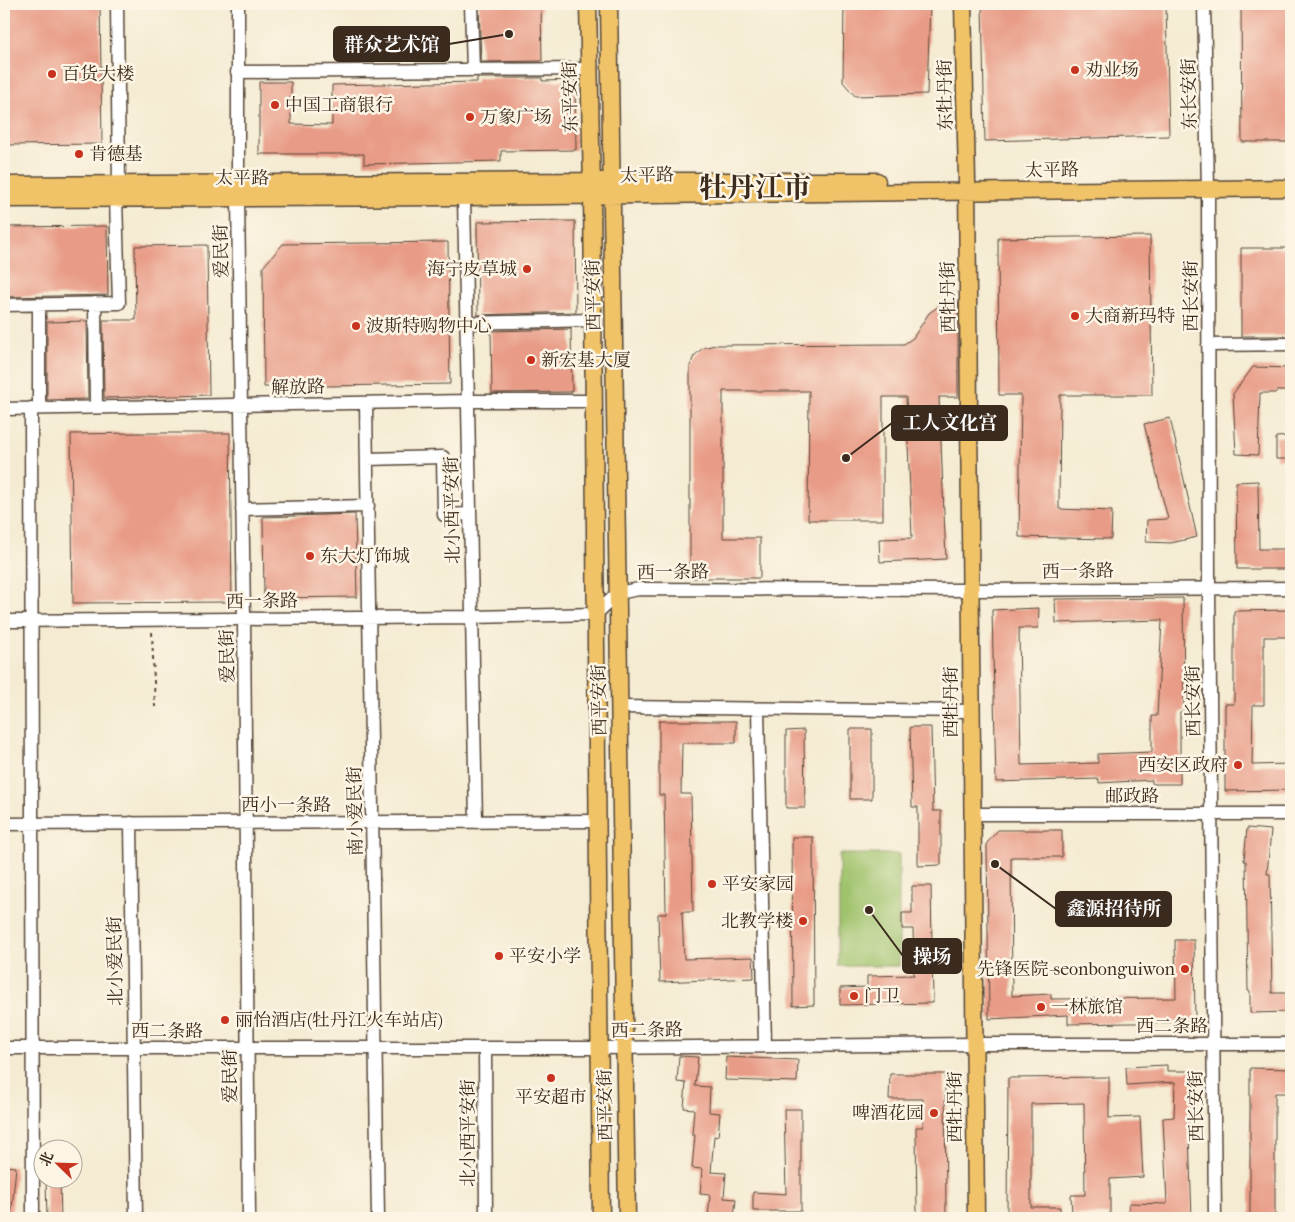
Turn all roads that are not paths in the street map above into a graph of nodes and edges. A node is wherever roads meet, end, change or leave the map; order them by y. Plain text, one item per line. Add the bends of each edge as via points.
1 (117, 4) edge
2 (238, 4) edge
3 (471, 4) edge
4 (588, 4) edge
5 (609, 4) edge
6 (963, 4) edge
7 (1204, 4) edge
8 (589, 69) junction
9 (473, 70) junction
10 (238, 72) junction
11 (1291, 176) edge
12 (1208, 183) junction
13 (4, 185) edge
14 (967, 186) junction
15 (612, 188) junction
16 (1291, 188) edge
17 (591, 189) junction
18 (238, 190) junction
19 (118, 191) junction
20 (464, 197) junction
21 (4, 199) edge
22 (95, 303) junction
23 (39, 304) junction
24 (4, 305) edge
25 (593, 320) junction
26 (466, 323) junction
27 (1291, 344) edge
28 (1208, 345) junction
29 (594, 401) junction
30 (468, 402) junction
31 (366, 403) junction
32 (241, 405) junction
33 (96, 407) junction
34 (35, 408) junction
35 (4, 409) edge
36 (367, 459) junction
37 (368, 506) junction
38 (242, 509) junction
39 (470, 514) junction
40 (1209, 588) junction
41 (1291, 588) edge
42 (970, 590) junction
43 (618, 593) junction
44 (596, 614) junction
45 (472, 616) junction
46 (369, 618) junction
47 (244, 619) junction
48 (4, 621) edge
49 (32, 621) junction
50 (619, 707) junction
51 (758, 709) junction
52 (971, 711) junction
53 (972, 814) junction
54 (1211, 814) junction
55 (1291, 814) edge
56 (598, 821) junction
57 (372, 822) junction
58 (476, 822) junction
59 (130, 823) junction
60 (246, 823) junction
61 (4, 824) edge
62 (32, 824) junction
63 (974, 1044) junction
64 (1214, 1044) junction
65 (1291, 1044) edge
66 (765, 1046) junction
67 (624, 1047) junction
68 (4, 1048) edge
69 (33, 1048) junction
70 (134, 1048) junction
71 (248, 1048) junction
72 (376, 1048) junction
73 (485, 1048) junction
74 (600, 1048) junction
75 (33, 1218) edge
76 (136, 1218) edge
77 (249, 1218) edge
78 (378, 1218) edge
79 (486, 1218) edge
80 (601, 1218) edge
81 (627, 1218) edge
82 (976, 1218) edge
83 (1215, 1218) edge

1 - 19 street
2 - 10 street, 爱民街
3 - 9 street
4 - 8 main road, 东平安街
5 - 15 main road
6 - 14 main road, 东牡丹街
7 - 12 street, 东长安街
8 - 9 street
8 - 17 main road, 东平安街
9 - 10 street
10 - 18 street, 爱民街
11 - 12 main road, 太平路
12 - 14 main road, 太平路
12 - 16 main road, 太平路
12 - 28 street, 西长安街
13 - 19 main road, 太平路
14 - 15 main road, 太平路
14 - 42 main road, 西牡丹街
15 - 17 main road, 太平路
15 - 43 main road, 西平安街
17 - 18 main road, 太平路
17 - 20 main road, 太平路
17 - 25 main road, 西平安街
18 - 19 main road, 太平路
18 - 20 main road, 太平路
18 - 32 street, 爱民街
19 - 21 main road, 太平路
19 - 22 street via 119,303
20 - 26 street, 北小西平安街
22 - 23 street
22 - 33 street
23 - 24 street
23 - 34 street
25 - 26 street
25 - 29 main road, 西平安街
26 - 30 street, 北小西平安街
27 - 28 street
28 - 40 street, 西长安街
29 - 30 street, 解放路
29 - 44 main road, 西平安街
30 - 31 street, 解放路
30 - 39 street, 北小西平安街
31 - 32 street, 解放路
31 - 36 street, 南小爱民街
32 - 33 street, 解放路
32 - 38 street, 爱民街
33 - 34 street, 解放路
34 - 35 street, 解放路
34 - 49 street
36 - 37 street, 南小爱民街
36 - 39 street via 443,456 444,515
37 - 38 street
37 - 46 street, 南小爱民街
38 - 47 street, 爱民街
39 - 45 street, 北小西平安街
40 - 41 street, 西一条路
40 - 42 street, 西一条路
40 - 54 street, 西长安街
42 - 43 street, 西一条路 via 639,588
42 - 52 main road, 西牡丹街
43 - 44 street, 西一条路
43 - 50 main road, 西平安街
44 - 45 street, 西一条路
44 - 56 main road, 西平安街
45 - 46 street, 西一条路
45 - 58 street, 北小西平安街
46 - 47 street, 西一条路
46 - 57 street, 南小爱民街
47 - 49 street, 西一条路
47 - 60 street, 爱民街
48 - 49 street, 西一条路
49 - 62 street
50 - 51 street
50 - 67 main road, 西平安街
51 - 52 street
51 - 66 street
52 - 53 main road, 西牡丹街
53 - 54 street, 邮政路
53 - 63 main road, 西牡丹街
54 - 55 street, 邮政路
54 - 64 street, 西长安街
56 - 58 street, 西小一条路
56 - 74 main road, 西平安街
57 - 58 street, 西小一条路
57 - 60 street, 西小一条路
57 - 72 street, 南小爱民街
59 - 60 street, 西小一条路
59 - 62 street, 西小一条路
59 - 70 street, 北小爱民街
60 - 71 street, 爱民街
61 - 62 street, 西小一条路
62 - 69 street
63 - 64 street, 西二条路
63 - 66 street, 西二条路
63 - 82 main road, 西牡丹街
64 - 65 street, 西二条路
64 - 83 street, 西长安街
66 - 67 street, 西二条路
67 - 74 street, 西二条路
67 - 81 main road, 西平安街
68 - 69 street, 西二条路
69 - 70 street, 西二条路
69 - 75 street
70 - 71 street, 西二条路
70 - 76 street, 北小爱民街
71 - 72 street, 西二条路
71 - 77 street, 爱民街
72 - 73 street, 西二条路
72 - 78 street, 南小爱民街
73 - 74 street, 西二条路
73 - 79 street, 北小西平安街
74 - 80 main road, 西平安街

